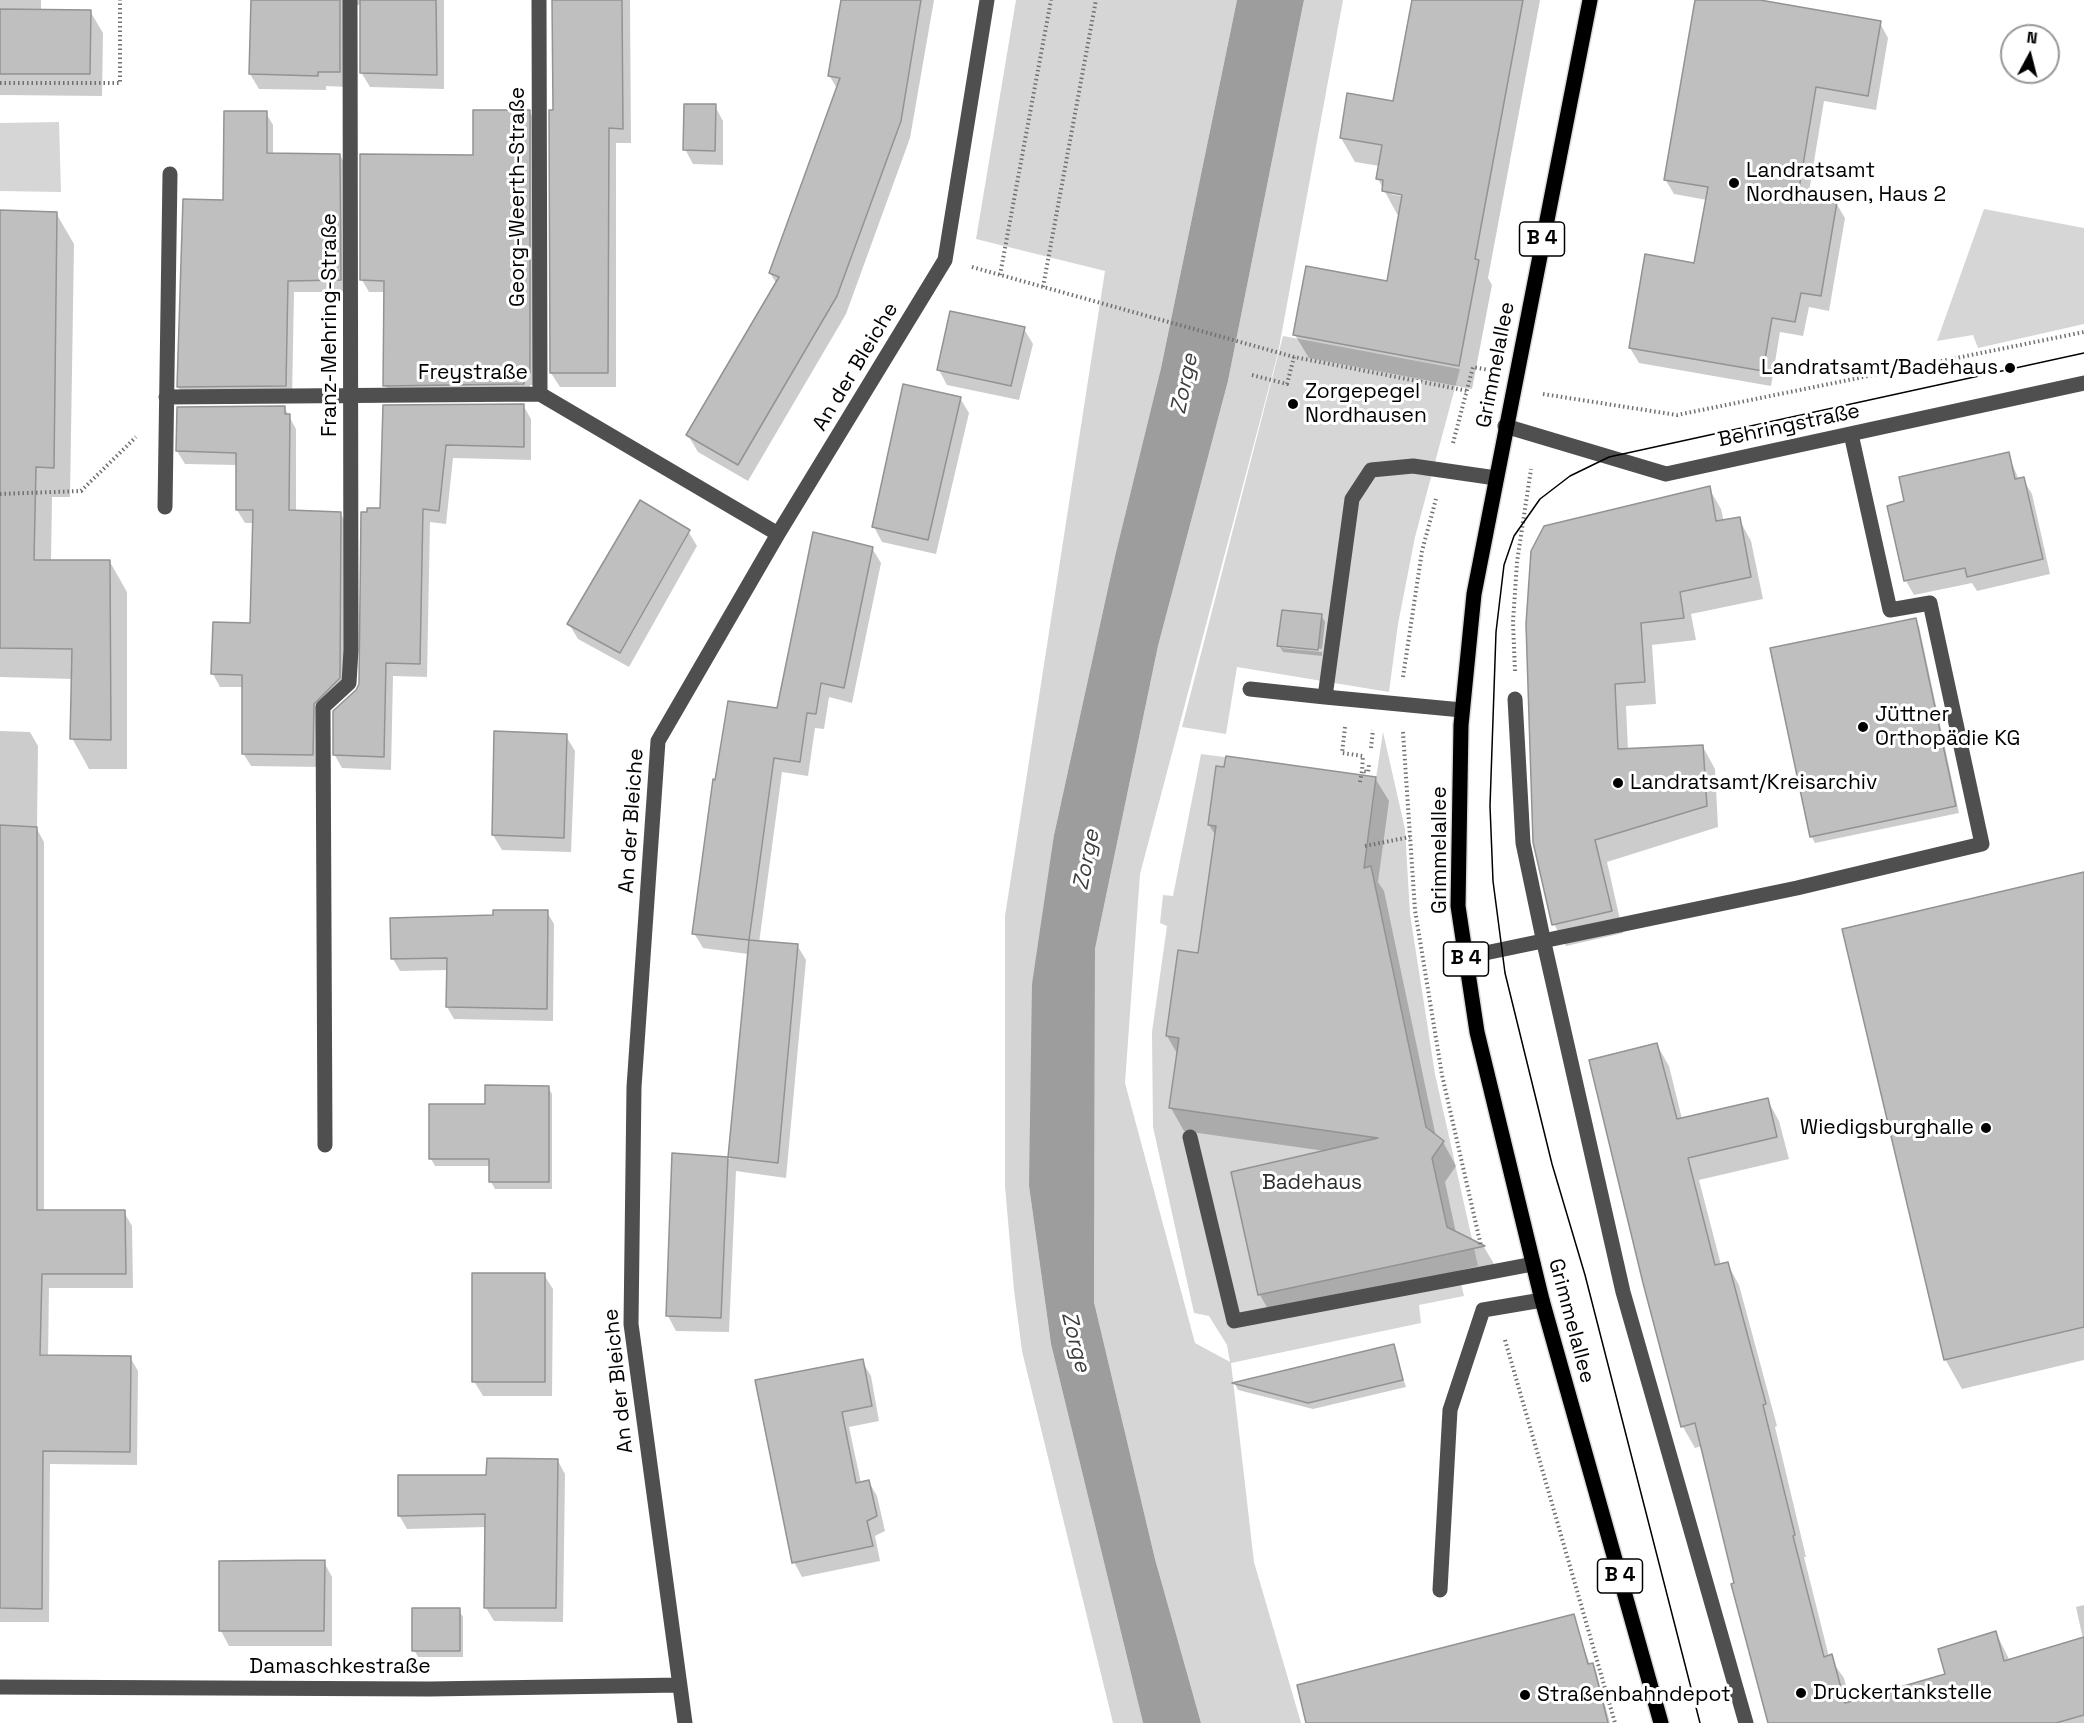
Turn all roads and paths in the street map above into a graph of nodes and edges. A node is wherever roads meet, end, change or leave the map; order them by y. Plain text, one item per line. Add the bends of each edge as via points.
1 (120, 0) edge
2 (350, 0) edge
3 (539, 0) edge
4 (987, 0) edge
5 (1051, 0) edge
6 (1096, 0) edge
7 (1590, 0) edge
8 (0, 83) edge
9 (170, 174) dead end
10 (945, 260) junction
11 (1000, 275) junction
12 (1043, 287) junction
13 (2084, 332) edge
14 (1294, 357) junction
15 (1252, 375) dead end
16 (2084, 383) edge
17 (1543, 388) dead end
18 (1468, 391) dead end
19 (351, 394) junction
20 (540, 394) junction
21 (1542, 394) junction
22 (166, 397) junction
23 (1506, 426) junction
24 (1851, 434) junction
25 (1536, 435) junction
26 (1496, 478) junction
27 (0, 494) edge
28 (165, 507) dead end
29 (778, 534) junction
30 (1250, 689) dead end
31 (1325, 698) junction
32 (1515, 699) joint
33 (1462, 710) junction
34 (1342, 753) dead end
35 (1369, 765) dead end
36 (1362, 771) junction
37 (1360, 782) dead end
38 (1410, 837) dead end
39 (1365, 846) dead end
40 (1544, 943) junction
41 (1466, 957) junction
42 (1190, 1137) dead end
43 (325, 1145) dead end
44 (1533, 1264) junction
45 (1542, 1300) junction
46 (1440, 1590) dead end
47 (680, 1685) junction
48 (0, 1687) edge
49 (685, 1723) edge
50 (1661, 1723) edge
51 (1746, 1723) edge

1 - 8 path via 120,83
2 - 19 street, Franz-Mehring-Straße
3 - 20 street, Georg-Weerth-Straße
4 - 10 street, An der Bleiche
5 - 11 path
6 - 12 path
7 - 23 main road, Grimmelallee / B 4
9 - 22 street
10 - 11 path
10 - 29 street, An der Bleiche
11 - 12 path
12 - 14 path
13 - 21 path via 1677,415
14 - 15 path via 1287,384
14 - 18 path
16 - 24 street, Behringstraße
17 - 21 path
19 - 20 street, Freystraße
19 - 22 street, Freystraße
19 - 43 street, Franz-Mehring-Straße via 349,683 322,707
20 - 29 street, Freystraße
21 - 25 path
22 - 27 path via 144,430 81,491
22 - 28 street
23 - 25 street, Behringstraße
23 - 26 main road, Grimmelallee / B 4
24 - 25 street, Behringstraße via 1666,474
24 - 40 street via 1890,610 1930,603 1982,843
25 - 32 path via 1513,622
26 - 31 street via 1413,466 1371,470 1352,499
26 - 33 main road, Grimmelallee / B 4 via 1474,594
29 - 47 street, An der Bleiche via 658,741 634,1087 631,1324
30 - 31 street
31 - 33 street
32 - 40 street via 1523,843
33 - 41 main road, Grimmelallee / B 4 via 1458,906
34 - 36 path via 1363,756
35 - 36 path via 1368,772
36 - 37 path
38 - 39 path
40 - 41 street
40 - 51 street via 1623,1292
41 - 44 main road, Grimmelallee / B 4 via 1477,1032
42 - 44 street via 1234,1321
44 - 45 main road, Grimmelallee / B 4
45 - 46 street via 1483,1310 1450,1410
45 - 50 main road, Grimmelallee / B 4
47 - 48 street, Damaschkestraße via 430,1689
47 - 49 street, An der Bleiche

